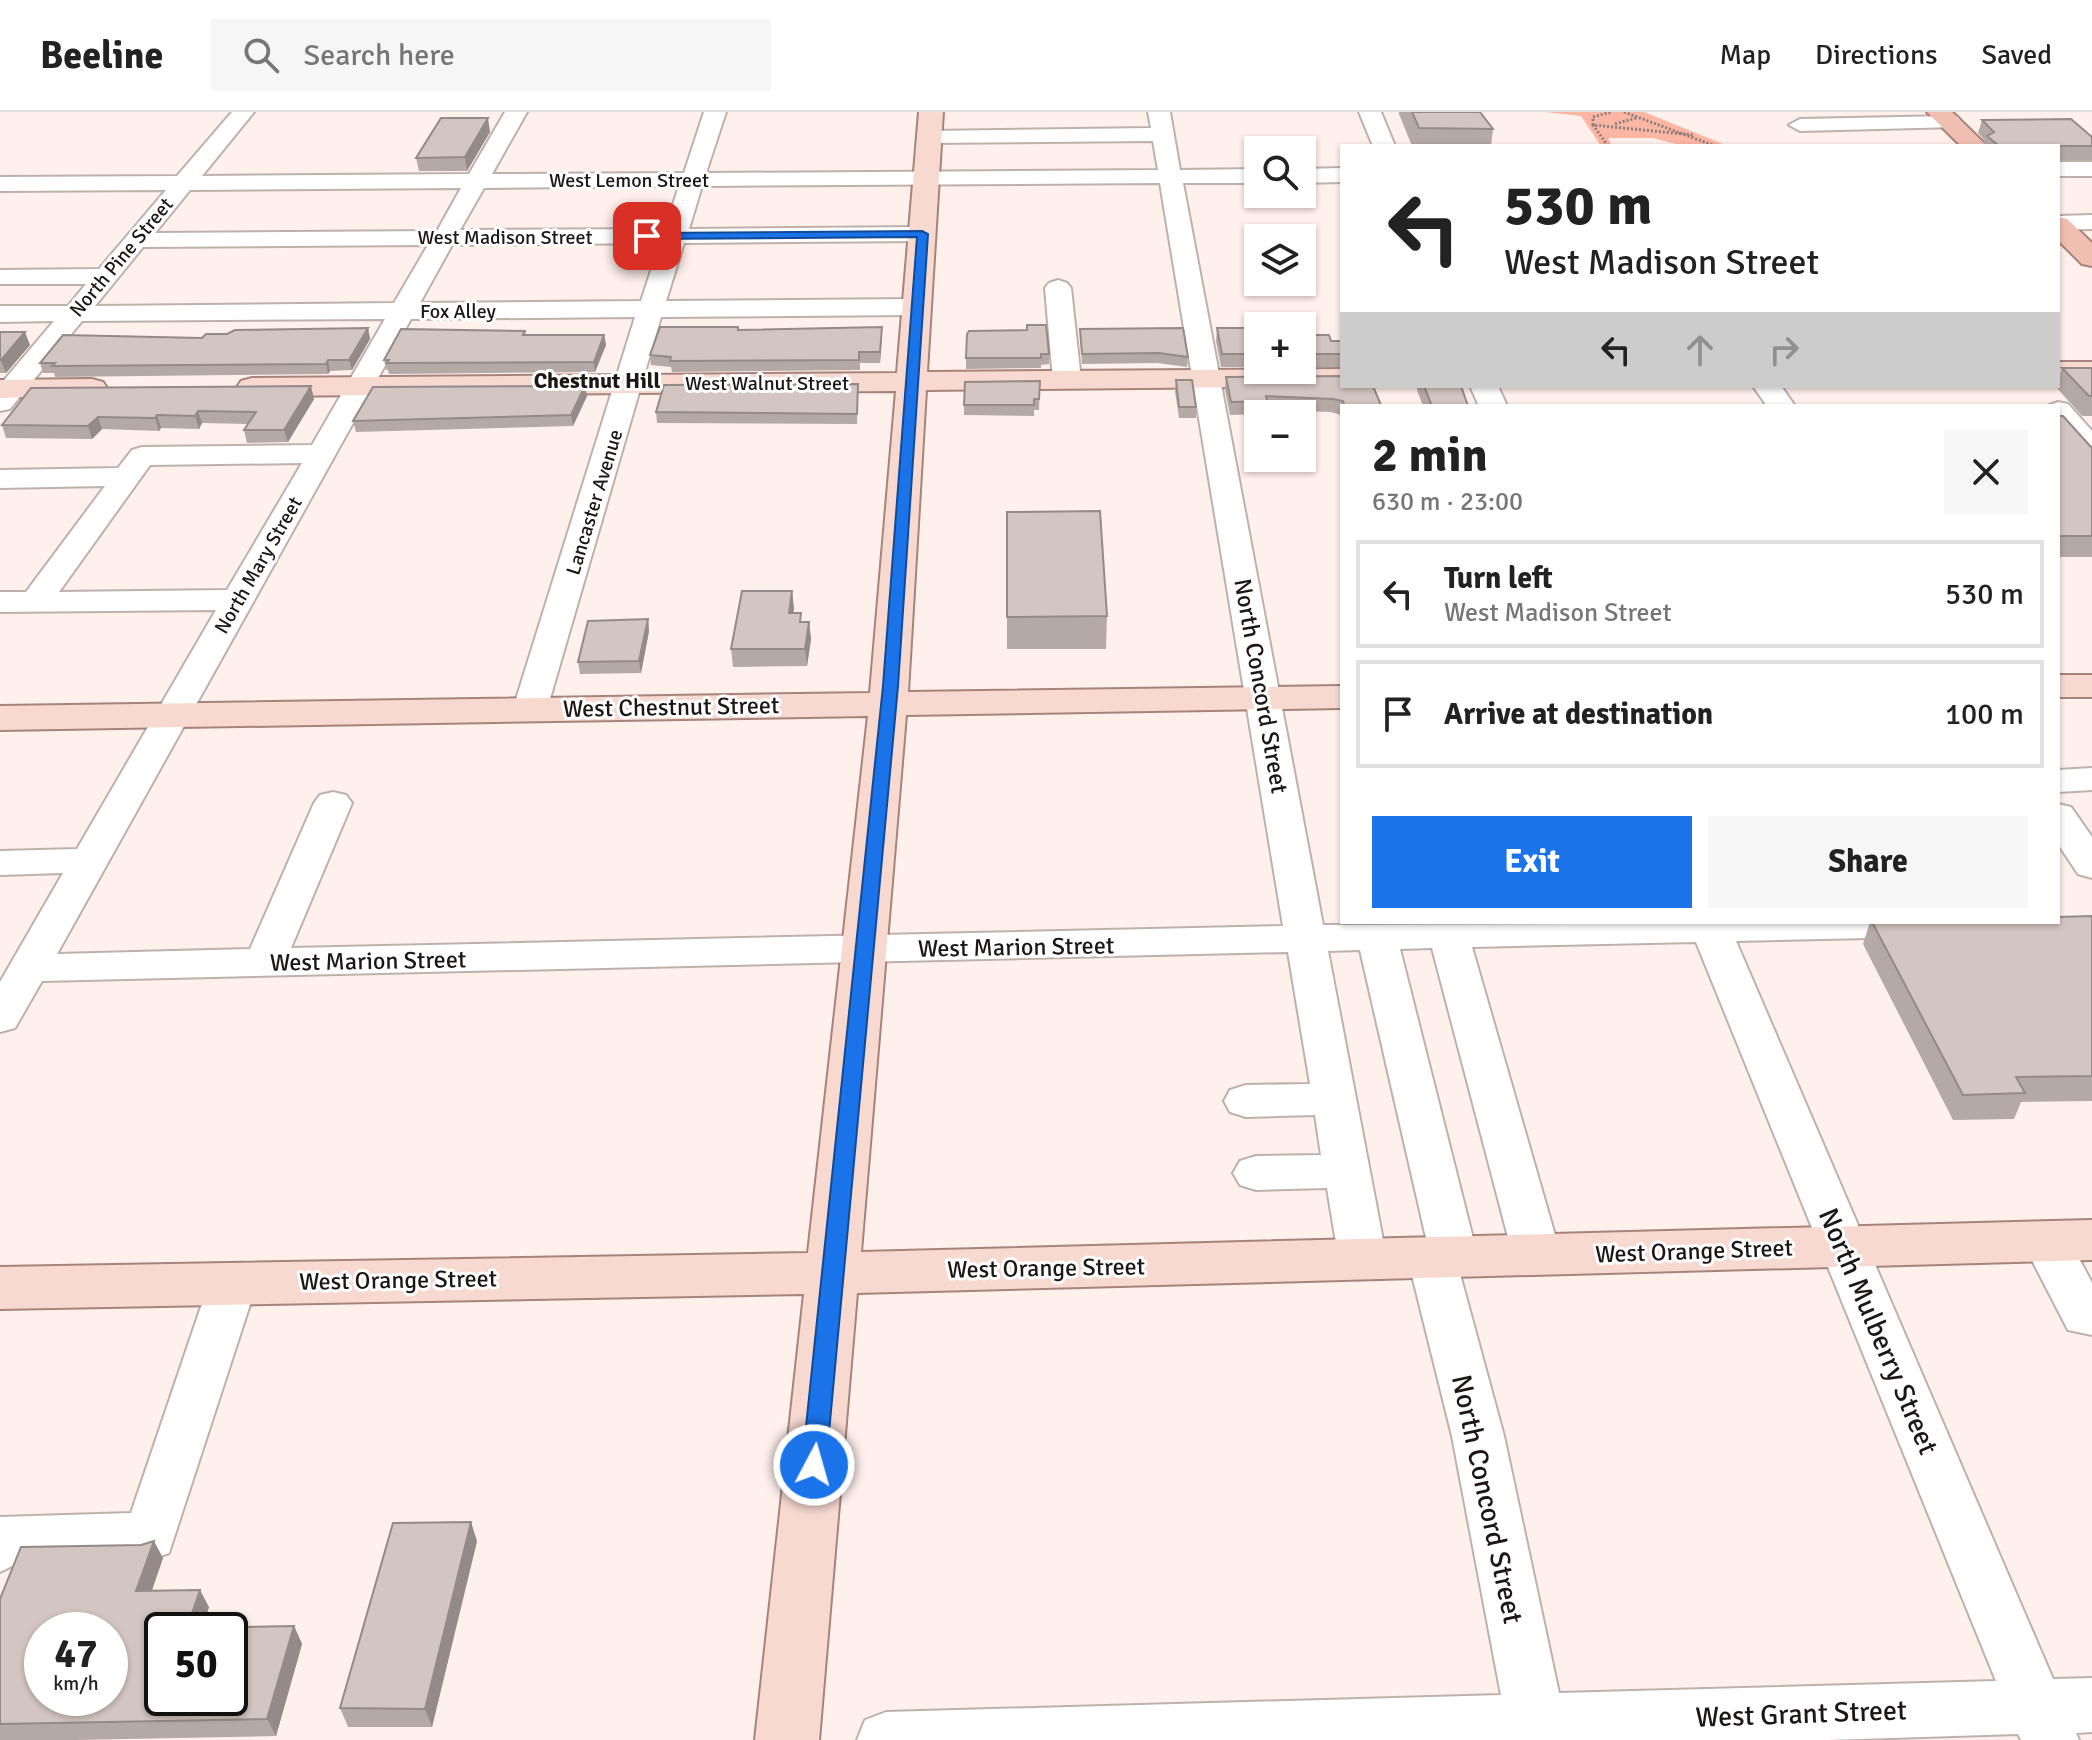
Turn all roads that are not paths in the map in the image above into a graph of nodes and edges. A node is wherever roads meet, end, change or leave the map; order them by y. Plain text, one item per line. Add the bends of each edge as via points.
1 (243, 112) edge
2 (516, 112) edge
3 (715, 112) edge
4 (931, 112) edge
5 (1159, 112) edge
6 (1370, 112) edge
7 (1944, 117) edge
8 (1794, 118) edge
9 (1162, 134) junction
10 (929, 137) junction
11 (1383, 144) edge
12 (1817, 144) edge
13 (1973, 144) edge
14 (2060, 169) edge
15 (2092, 169) edge
16 (1340, 175) edge
17 (1244, 176) edge
18 (1316, 176) edge
19 (1169, 177) junction
20 (926, 178) junction
21 (693, 180) junction
22 (477, 181) junction
23 (183, 183) junction
24 (0, 184) edge
25 (2092, 222) edge
26 (2060, 224) edge
27 (2060, 226) edge
28 (922, 234) junction
29 (676, 236) junction
30 (445, 237) junction
31 (137, 240) junction
32 (2092, 258) edge
33 (106, 276) junction
34 (0, 277) edge
35 (1058, 288) dead end
36 (915, 307) junction
37 (652, 309) junction
38 (402, 311) junction
39 (73, 313) junction
40 (0, 314) edge
41 (2060, 371) edge
42 (2092, 371) edge
43 (1340, 378) edge
44 (1207, 379) junction
45 (1067, 380) junction
46 (911, 381) junction
47 (630, 384) junction
48 (360, 386) junction
49 (217, 387) edge
50 (122, 388) edge
51 (2039, 388) edge
52 (4, 394) edge
53 (2051, 404) edge
54 (321, 454) junction
55 (125, 477) junction
56 (0, 479) edge
57 (238, 600) junction
58 (0, 602) edge
59 (35, 602) junction
60 (2060, 686) edge
61 (2092, 686) edge
62 (1340, 697) edge
63 (1262, 698) junction
64 (889, 703) junction
65 (530, 709) junction
66 (172, 715) junction
67 (0, 718) edge
68 (2092, 779) edge
69 (2060, 781) edge
70 (333, 803) dead end
71 (2060, 818) edge
72 (89, 861) junction
73 (0, 863) edge
74 (2092, 866) edge
75 (1857, 924) edge
76 (1710, 926) edge
77 (1449, 936) junction
78 (1377, 938) junction
79 (1305, 940) junction
80 (865, 950) junction
81 (264, 963) junction
82 (28, 968) junction
83 (0, 1018) edge
84 (1334, 1099) junction
85 (1246, 1101) dead end
86 (1347, 1171) junction
87 (1256, 1173) dead end
88 (2069, 1240) edge
89 (1844, 1247) junction
90 (1537, 1256) junction
91 (1443, 1258) junction
92 (1363, 1261) junction
93 (833, 1273) junction
94 (233, 1283) junction
95 (0, 1288) edge
96 (2090, 1320) edge
97 (0, 1548) edge
98 (2092, 1705) edge
99 (2043, 1723) edge
100 (1536, 1730) edge
101 (787, 1740) edge
102 (886, 1740) edge

1 - 23 street, North Pine Street
2 - 22 street, North Mary Street
3 - 21 street, Lancaster Avenue
4 - 10 main road
5 - 9 street, North Concord Street
6 - 11 street
7 - 8 street
7 - 13 highway
8 - 12 street
9 - 10 street
9 - 19 street, North Concord Street
10 - 20 main road
14 - 15 street
16 - 18 street
17 - 19 street, West Lemon Street
19 - 20 street, West Lemon Street
19 - 44 street, North Concord Street
20 - 21 street, West Lemon Street
20 - 28 main road
21 - 22 street, West Lemon Street
21 - 29 street, Lancaster Avenue
22 - 23 street, West Lemon Street
22 - 30 street, North Mary Street
23 - 24 street, West Lemon Street
23 - 31 street, North Pine Street
25 - 26 street
27 - 32 highway
28 - 29 street, West Madison Street
28 - 36 main road
29 - 30 street, West Madison Street
29 - 37 street, Lancaster Avenue
30 - 31 street, West Madison Street
30 - 38 street, North Mary Street
31 - 33 street, North Pine Street
33 - 34 street
33 - 39 street, North Pine Street
35 - 45 street
36 - 37 street, Fox Alley
36 - 46 main road
37 - 38 street, Fox Alley
37 - 47 street, Lancaster Avenue
38 - 39 street, Fox Alley
38 - 48 street, North Mary Street
39 - 40 street, Fox Alley
39 - 52 street, North Pine Street
41 - 42 main road
43 - 44 main road, West Walnut Street
44 - 45 main road, West Walnut Street
44 - 63 street, North Concord Street
45 - 46 main road, West Walnut Street
46 - 47 main road, West Walnut Street
46 - 64 main road
47 - 48 main road, West Walnut Street
47 - 65 street, Lancaster Avenue
48 - 49 main road, West Walnut Street
48 - 54 street, North Mary Street
50 - 52 main road
51 - 53 street
54 - 55 street via 142,456
54 - 57 street, North Mary Street
55 - 56 street
55 - 59 street
57 - 59 street
57 - 66 street, North Mary Street
58 - 59 street
60 - 61 main road
62 - 63 main road, West Chestnut Street
63 - 64 main road, West Chestnut Street
63 - 79 street, North Concord Street
64 - 65 main road, West Chestnut Street
64 - 80 main road
65 - 66 main road, West Chestnut Street
66 - 67 main road, West Chestnut Street
66 - 72 street, North Mary Street
68 - 69 street
70 - 81 street
71 - 74 street
72 - 73 street
72 - 82 street, North Mary Street
75 - 76 street, West Marion Street
76 - 77 street, West Marion Street
76 - 89 street, North Mulberry Street
77 - 78 street, West Marion Street
77 - 90 street
78 - 79 street, West Marion Street
78 - 91 street, North Concord Street
79 - 80 street, West Marion Street
79 - 84 street, North Concord Street
80 - 81 street, West Marion Street
80 - 93 main road
81 - 82 street, West Marion Street
82 - 83 street, North Mary Street
84 - 85 street
84 - 86 street, North Concord Street
86 - 87 street
86 - 92 street, North Concord Street
88 - 89 main road, West Orange Street
88 - 96 street
89 - 90 main road, West Orange Street
89 - 99 street, North Mulberry Street
90 - 91 main road, West Orange Street
91 - 92 main road, West Orange Street
91 - 100 street, North Concord Street
92 - 93 main road, West Orange Street
93 - 94 main road, West Orange Street
93 - 101 main road
94 - 95 main road, West Orange Street
94 - 97 street via 150,1536 4,1539
98 - 99 street, West Grant Street
99 - 100 street, West Grant Street
100 - 102 street, West Grant Street

